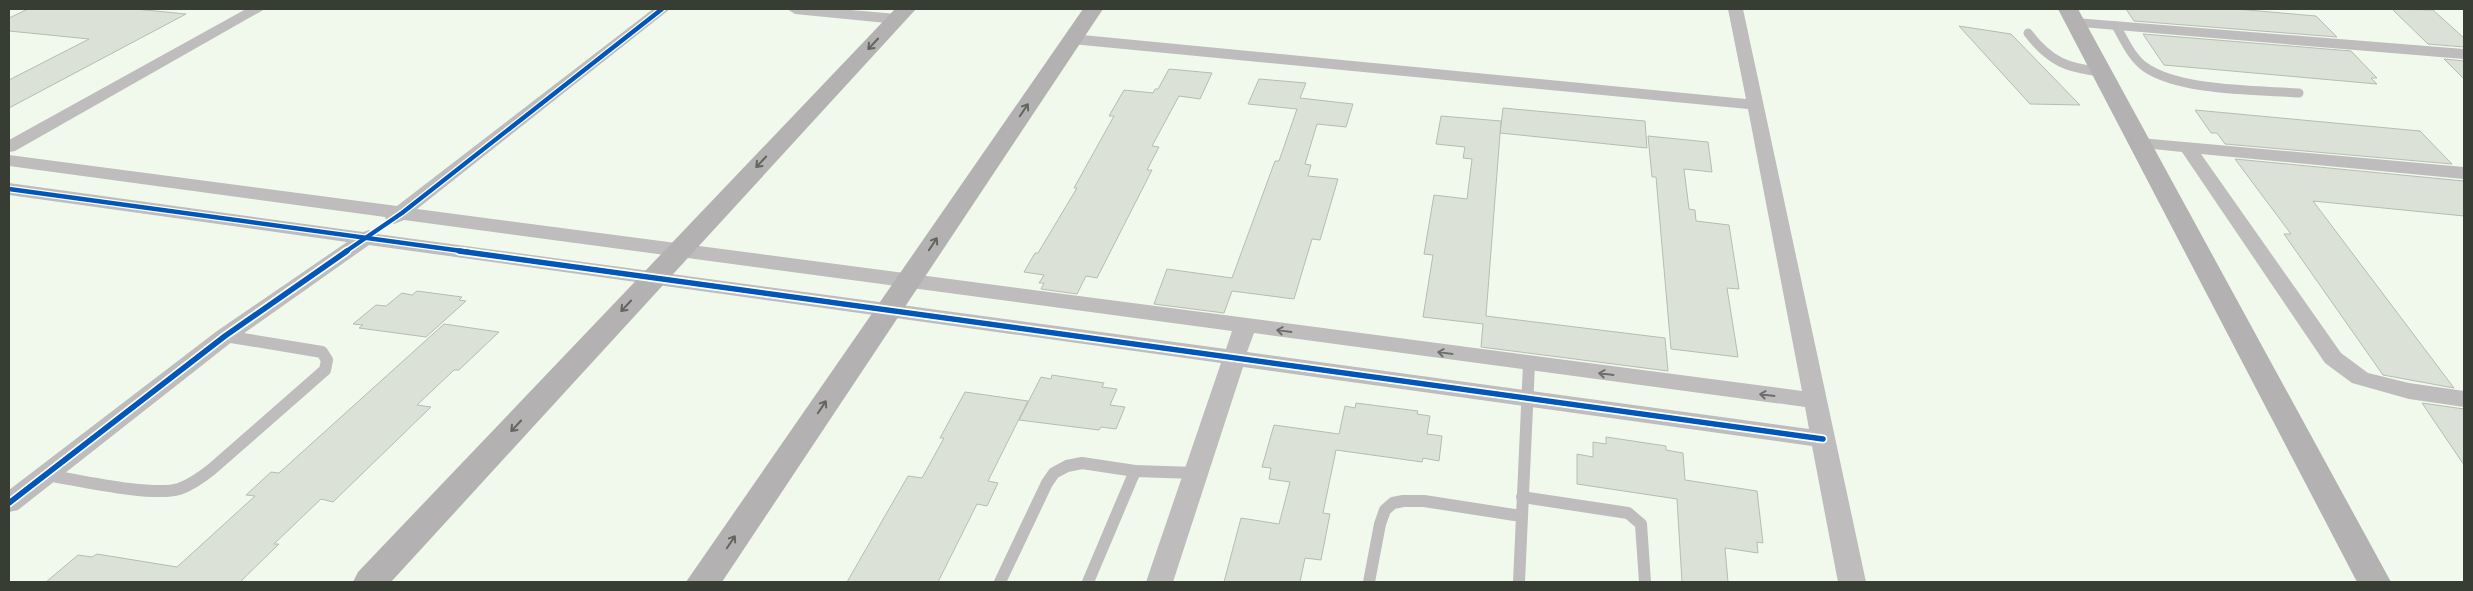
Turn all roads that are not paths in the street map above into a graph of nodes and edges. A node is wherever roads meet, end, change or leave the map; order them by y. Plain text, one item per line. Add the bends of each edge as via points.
1 (256, 9) edge
2 (662, 9) edge
3 (795, 9) edge
4 (1093, 9) edge
5 (1736, 9) edge
6 (902, 14) edge
7 (2072, 16) edge
8 (2116, 26) junction
9 (2028, 33) dead end
10 (1072, 39) junction
11 (2464, 54) edge
12 (2102, 72) junction
13 (2299, 93) dead end
14 (1755, 105) junction
15 (2140, 143) junction
16 (9, 146) edge
17 (2188, 148) junction
18 (9, 161) edge
19 (2464, 173) edge
20 (9, 189) edge
21 (402, 213) junction
22 (364, 239) junction
23 (679, 250) junction
24 (652, 278) junction
25 (908, 281) junction
26 (888, 311) junction
27 (1245, 326) junction
28 (225, 336) junction
29 (1234, 359) junction
30 (1529, 364) junction
31 (1526, 399) junction
32 (2464, 399) edge
33 (1815, 401) junction
34 (1823, 439) junction
35 (1135, 471) junction
36 (1195, 473) junction
37 (46, 474) junction
38 (1522, 497) junction
39 (9, 503) edge
40 (1521, 516) junction
41 (370, 582) edge
42 (703, 582) edge
43 (1000, 582) edge
44 (1088, 582) edge
45 (1159, 582) edge
46 (1369, 582) edge
47 (1518, 582) edge
48 (1645, 582) edge
49 (1852, 582) edge
50 (2374, 582) edge

1 - 16 street
2 - 21 street
3 - 6 street
4 - 10 main road
5 - 14 street
6 -> 23 main road
7 - 8 street
7 - 12 main road
8 - 11 street
8 - 13 lane via 2140,62 2179,82
9 - 12 lane via 2042,52 2065,66
10 - 14 street
25 -> 10 main road
12 - 15 main road
14 - 33 street
15 - 17 street
15 - 50 main road
17 - 19 street
17 - 32 street via 2333,358 2360,378 2409,391
18 - 21 street
20 - 22 street
21 - 22 street
21 - 23 street
22 - 24 street
22 - 28 street
23 - 24 main road
23 - 25 street
24 - 26 street
24 -> 41 main road
25 - 26 main road
25 - 27 street
26 - 29 street
42 -> 26 main road
27 - 29 street
30 -> 27 street
28 - 37 street
28 - 37 lane via 322,352 327,360 325,370 212,469 179,489 160,492
29 - 31 street
29 - 36 street
30 - 31 lane
33 -> 30 street
31 - 34 street
31 - 38 lane
33 - 34 street
34 - 49 street
35 - 36 lane
35 - 43 lane via 1082,463 1054,473
35 - 44 lane
36 - 45 street
37 - 39 street
38 - 40 lane
38 - 48 lane via 1619,510 1636,518 1641,524
40 - 46 lane via 1417,500 1395,503 1385,510 1380,521
40 - 47 lane

